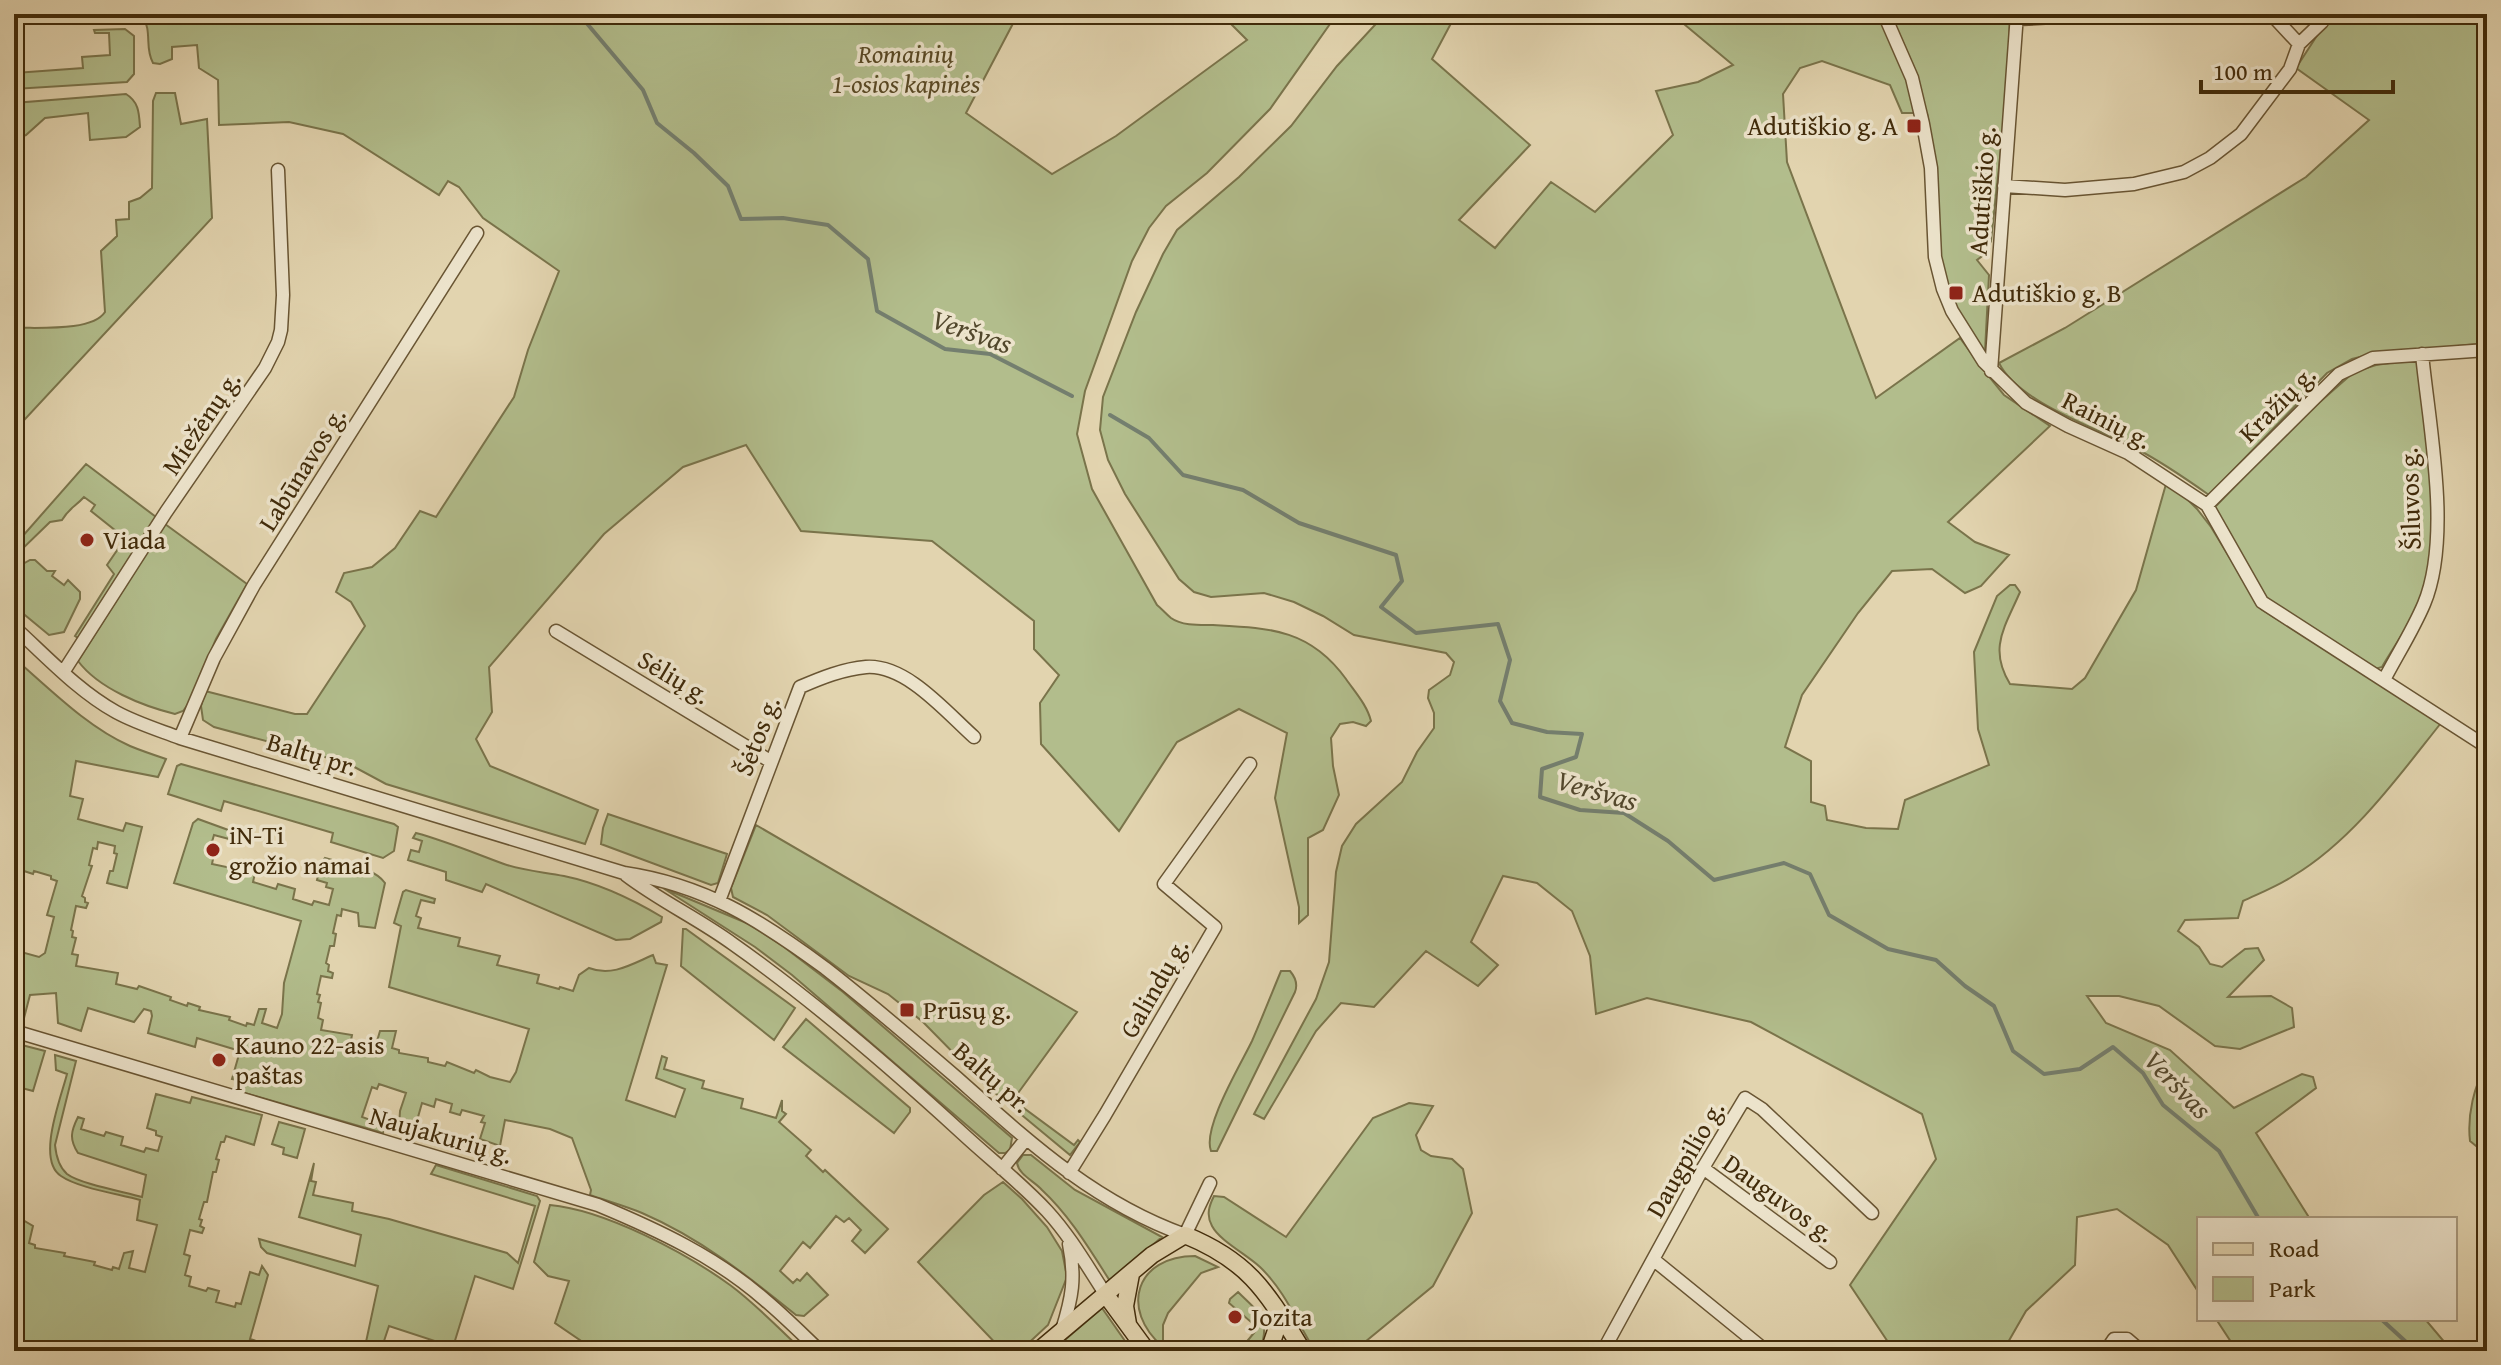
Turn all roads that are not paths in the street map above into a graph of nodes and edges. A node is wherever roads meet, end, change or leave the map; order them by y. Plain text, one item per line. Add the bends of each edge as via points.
1 (1884, 14) edge
2 (2109, 14) edge
3 (2271, 14) edge
4 (2326, 14) edge
5 (2017, 17) edge
6 (2299, 44) junction
7 (278, 170) dead end
8 (2004, 186) junction
9 (477, 233) dead end
10 (2487, 350) edge
11 (2422, 354) junction
12 (1991, 371) junction
13 (2207, 505) junction
14 (14, 627) edge
15 (556, 631) dead end
16 (64, 671) junction
17 (2384, 680) junction
18 (974, 737) dead end
19 (180, 738) junction
20 (2487, 747) edge
21 (770, 761) junction
22 (1250, 764) dead end
23 (624, 873) junction
24 (719, 901) junction
25 (14, 1031) edge
26 (1026, 1139) junction
27 (1703, 1168) junction
28 (1002, 1169) junction
29 (1069, 1173) junction
30 (1210, 1183) dead end
31 (1872, 1213) dead end
32 (1185, 1235) junction
33 (1068, 1237) junction
34 (1654, 1260) junction
35 (1830, 1262) dead end
36 (1131, 1274) junction
37 (1106, 1295) junction
38 (1281, 1316) junction
39 (1129, 1326) junction
40 (1062, 1330) junction
41 (820, 1351) edge
42 (1038, 1351) edge
43 (1147, 1351) edge
44 (1269, 1351) edge
45 (1303, 1351) edge
46 (1603, 1351) edge
47 (1766, 1351) edge
48 (2106, 1351) edge
49 (2141, 1351) edge

1 - 12 street, Rainių g. via 1912,78 1923,124 1931,168 1935,257 1943,289
2 - 5 street
3 - 6 street
4 - 6 street
5 - 8 street, Adutiškio g.
6 - 8 street via 2290,69 2241,134 2184,172 2134,184 2065,190
7 - 16 street, Miežėnų g. via 283,295 278,342
8 - 12 street, Adutiškio g.
9 - 19 street, Labūnavos g. via 241,607
10 - 11 street, Kražių g.
11 - 13 street, Kražių g. via 2373,358 2339,374
11 - 17 street, Šiluvos g. via 2438,510 2434,563 2425,603
12 - 13 street, Rainių g. via 2026,403 2128,453
13 - 17 street, Rainių g. via 2262,602
14 - 16 street, Baltų pr.
15 - 21 street, Sėlių g.
16 - 19 street, Baltų pr. via 113,711
17 - 20 street, Rainių g.
18 - 21 street, Šėtos g. via 914,683 894,670 868,667 800,687
19 - 23 street, Baltų pr.
21 - 24 street, Šėtos g.
22 - 29 street, Galindų g. via 1164,884 1215,927
23 - 24 street, Baltų pr.
23 - 28 street, Baltų pr. via 720,934 811,1002
24 - 26 street, Baltų pr. via 774,931 850,988
25 - 41 street, Naujakurių g. via 598,1205 657,1229 712,1260
26 - 28 street
26 - 29 street, Baltų pr.
27 - 31 street, Daugpilio g. via 1745,1098
27 - 34 street, Daugpilio g.
27 - 35 street, Dauguvos g.
28 - 33 street, Baltų pr.
29 - 32 street, Baltų pr. via 1140,1217
30 - 32 street
32 - 36 main road
32 - 38 main road, Baltų pr. via 1235,1260
33 - 37 street, Baltų pr.
33 - 40 street via 1073,1291
34 - 46 street, Daugpilio g.
34 - 47 street
36 - 37 main road
36 - 39 main road via 1125,1306
37 - 39 main road, Baltų pr.
37 - 40 main road
38 - 44 main road
38 - 45 main road, Baltų pr.
39 - 43 main road, Baltų pr.
40 - 42 main road
48 - 49 street via 2114,1339 2127,1339

